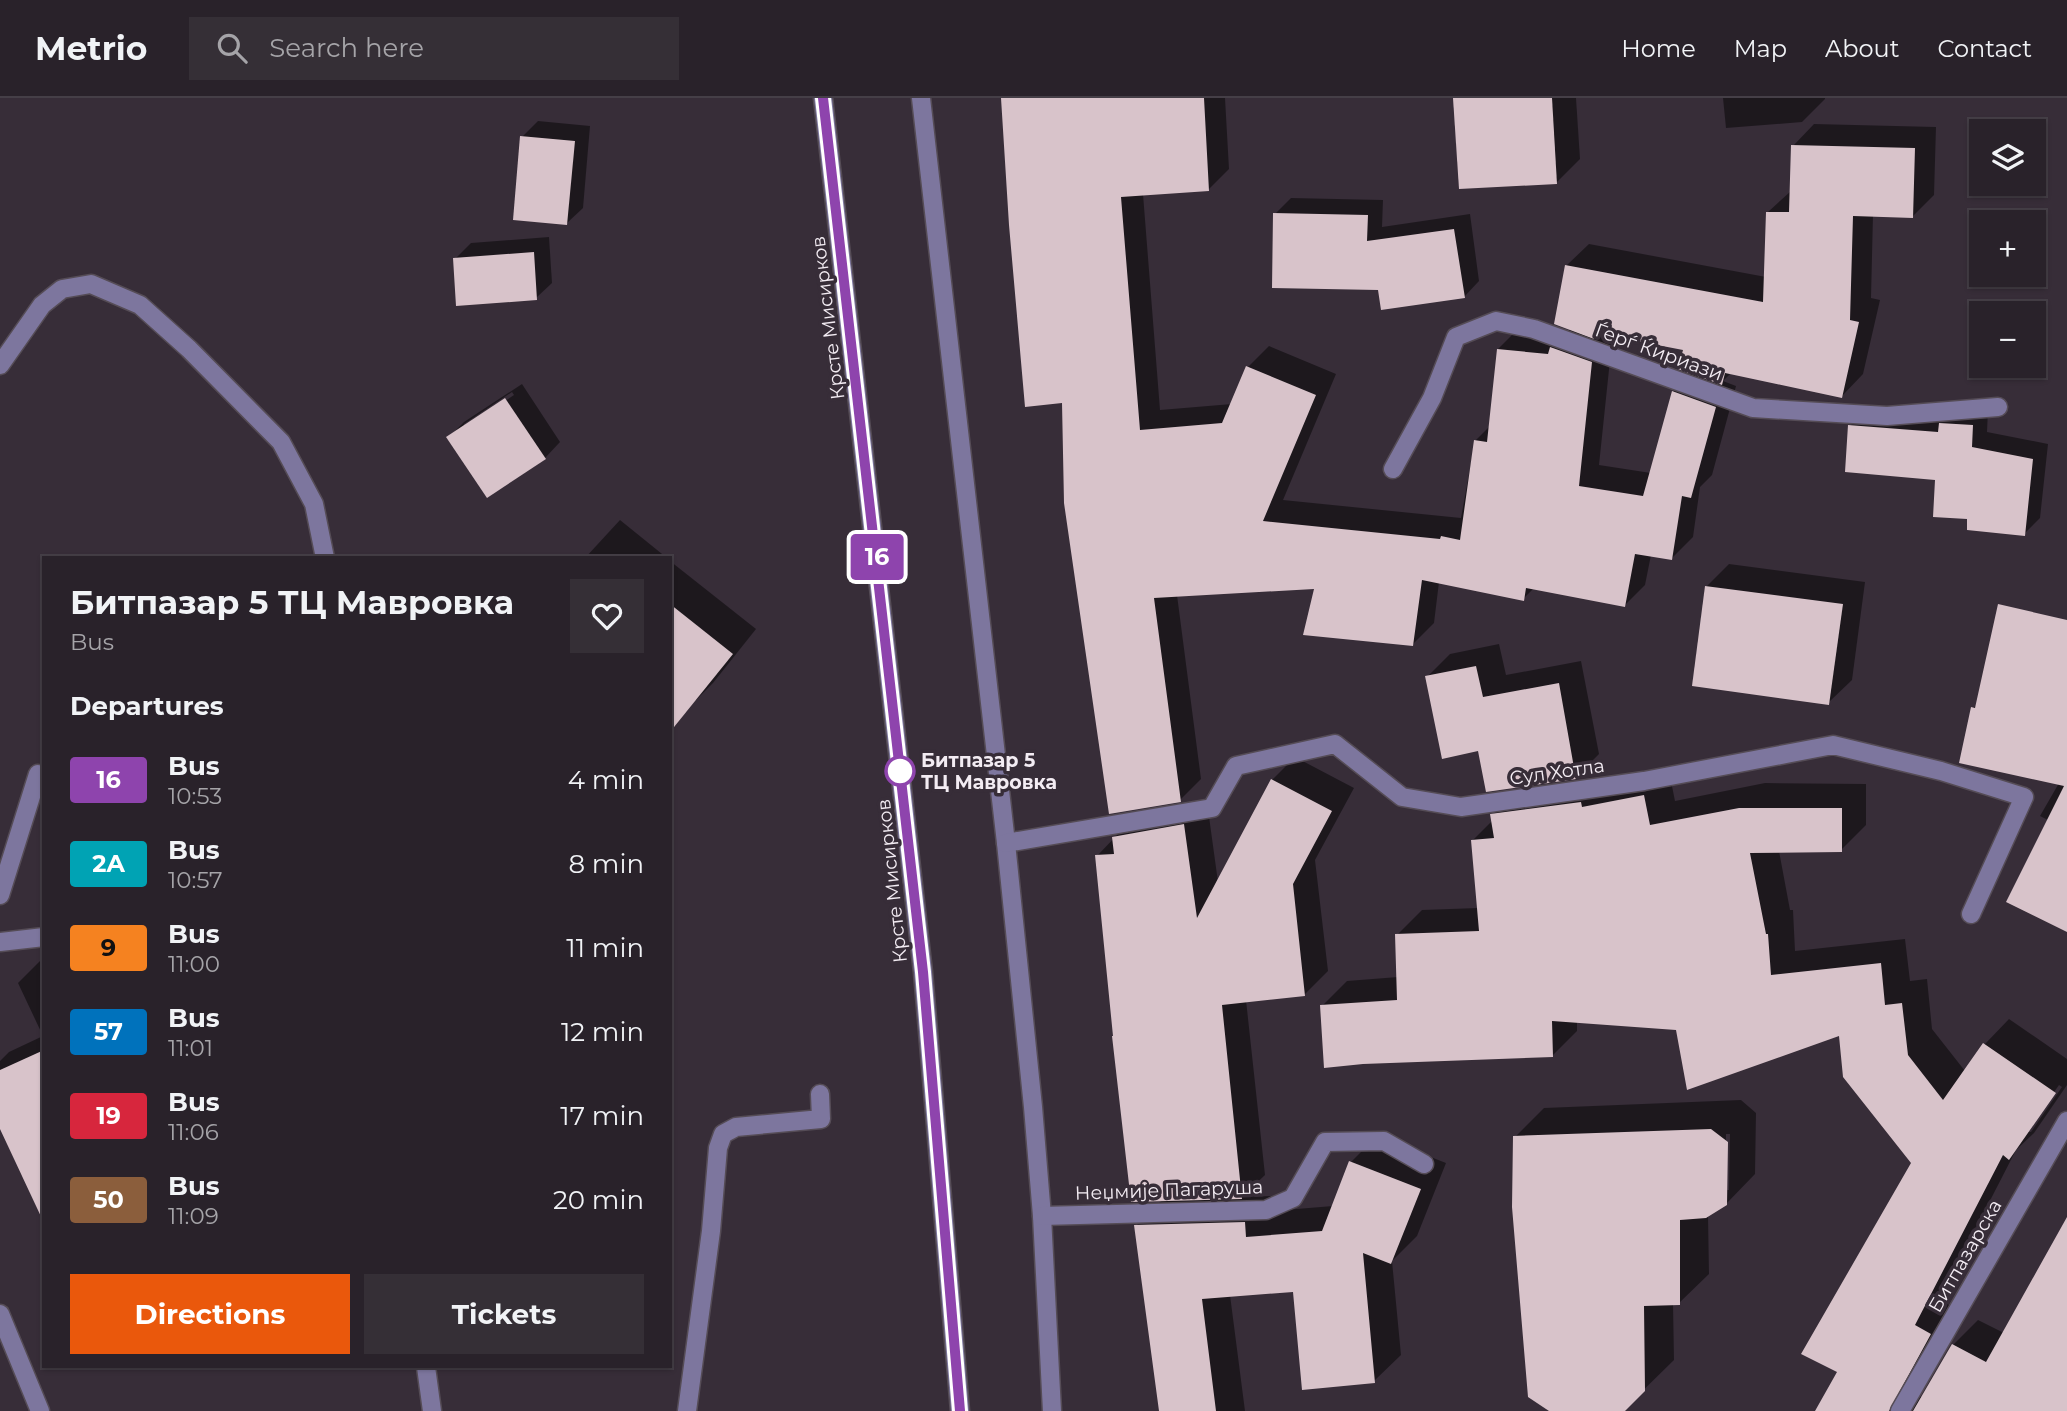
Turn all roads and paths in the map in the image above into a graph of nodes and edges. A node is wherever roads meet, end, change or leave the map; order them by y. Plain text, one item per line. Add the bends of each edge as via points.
1 (823, 98) edge
2 (921, 98) edge
3 (0, 365) edge
4 (1998, 407) dead end
5 (1394, 469) dead end
6 (325, 556) edge
7 (38, 774) dead end
8 (1006, 843) junction
9 (0, 895) edge
10 (1971, 914) dead end
11 (42, 937) edge
12 (0, 942) edge
13 (820, 1094) dead end
14 (2067, 1121) edge
15 (1423, 1164) dead end
16 (1042, 1216) junction
17 (0, 1314) edge
18 (426, 1368) edge
19 (40, 1411) edge
20 (432, 1411) edge
21 (687, 1411) edge
22 (960, 1411) edge
23 (1052, 1411) edge
24 (1900, 1411) edge

1 - 22 street, Крсте Мисирков via 923,972
2 - 8 street
3 - 6 street via 42,306 62,289 91,284 140,305 281,442 314,504
4 - 5 street, Ѓерѓ Ќириази via 1887,416 1753,408 1534,329 1496,321 1456,337 1432,398
7 - 9 street
8 - 10 street, Сул Хотла via 1212,808 1236,766 1335,744 1402,797 1461,807 1644,781 1833,745 2024,797
8 - 16 street
11 - 12 street
13 - 21 street via 821,1119 736,1127 723,1134
14 - 24 street, Битпазарска
15 - 16 street, Неџмије Пагаруша via 1384,1141 1325,1142 1293,1198 1266,1210
16 - 23 street
17 - 19 street
18 - 20 street

